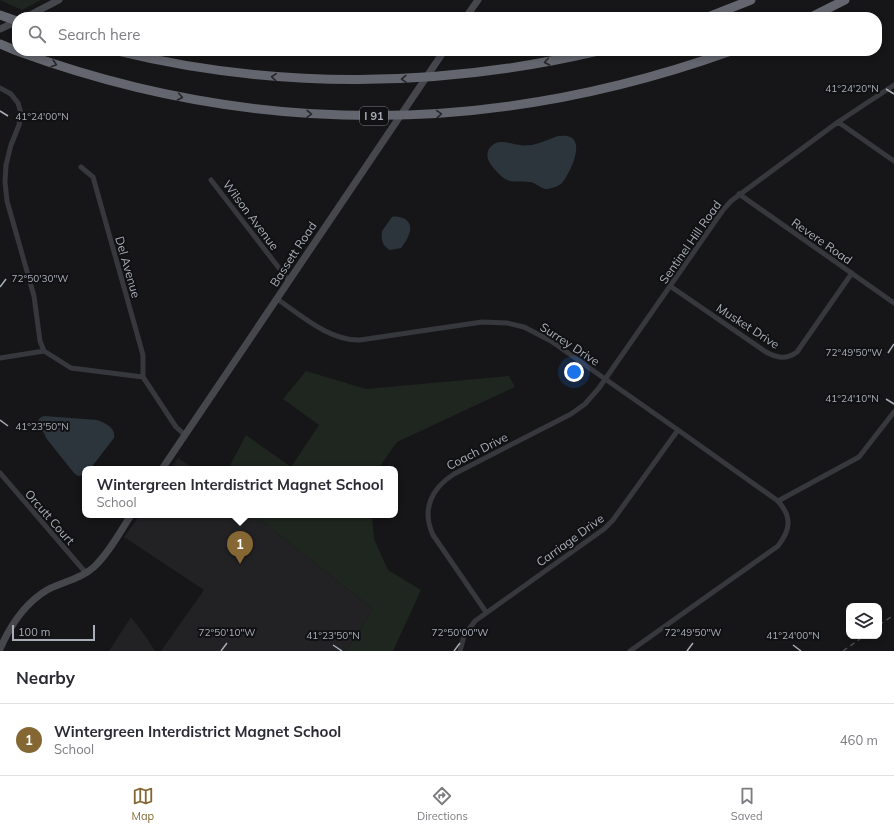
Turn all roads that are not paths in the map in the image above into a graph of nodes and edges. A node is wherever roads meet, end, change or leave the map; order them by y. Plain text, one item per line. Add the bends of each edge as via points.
1 (59, 0) edge
2 (478, 0) edge
3 (751, 0) edge
4 (845, 0) edge
5 (36, 12) edge
6 (470, 12) edge
7 (721, 12) edge
8 (821, 12) edge
9 (12, 23) edge
10 (0, 29) edge
11 (0, 44) edge
12 (12, 49) edge
13 (33, 56) edge
14 (140, 56) edge
15 (441, 56) edge
16 (575, 56) edge
17 (716, 56) edge
18 (894, 85) edge
19 (0, 88) edge
20 (838, 122) junction
21 (894, 161) edge
22 (81, 167) dead end
23 (211, 180) dead end
24 (739, 194) junction
25 (852, 273) junction
26 (289, 281) junction
27 (670, 286) junction
28 (277, 299) junction
29 (894, 303) edge
30 (44, 351) junction
31 (0, 358) edge
32 (143, 377) junction
33 (605, 379) junction
34 (894, 412) edge
35 (678, 430) junction
36 (185, 435) junction
37 (164, 466) edge
38 (0, 472) edge
39 (778, 500) junction
40 (130, 518) edge
41 (86, 574) junction
42 (486, 612) junction
43 (0, 649) edge
44 (460, 651) edge
45 (630, 651) edge

1 - 5 street
2 - 6 street
3 - 7 highway
4 - 8 highway
9 - 10 street
11 - 12 highway, I 91
13 -> 17 highway, I 91 via 104,79 185,98 276,111 373,116 443,114 541,102 641,80
16 -> 14 highway via 493,71 365,80 249,74
15 - 26 street, Bassett Road
18 - 20 street, Sentinel Hill Road
19 - 30 street via 11,94 18,103 21,113 6,165 5,182 7,201 34,296 40,341
20 - 21 street
20 - 24 street, Sentinel Hill Road
22 - 32 street, Del Avenue via 93,177 143,356
23 - 26 street, Wilson Avenue
24 - 25 street, Revere Road
24 - 27 street, Sentinel Hill Road via 723,210
25 - 27 street, Musket Drive via 797,352 786,358 779,358 766,352
25 - 29 street, Revere Road
26 - 28 street, Bassett Road
27 - 33 street, Sentinel Hill Road
28 - 33 street, Surrey Drive via 327,333 347,340 482,322 515,325 540,335
28 - 36 street, Bassett Road
30 - 31 street
30 - 32 street via 71,368
32 - 36 street via 176,427
33 - 35 street, Surrey Drive
33 - 42 street, Coach Drive via 577,410 454,474 444,480 433,494 428,516 432,535
34 - 39 street via 859,457
35 - 39 street, Surrey Drive
35 - 42 street, Carriage Drive via 609,525
36 - 37 street, Bassett Road
38 - 41 street, Orcutt Court
39 - 45 street via 787,513 788,520 786,534 778,546
40 - 41 street via 108,550
41 - 43 street via 47,590 26,607 7,632
42 - 44 street, Carriage Drive via 469,628

